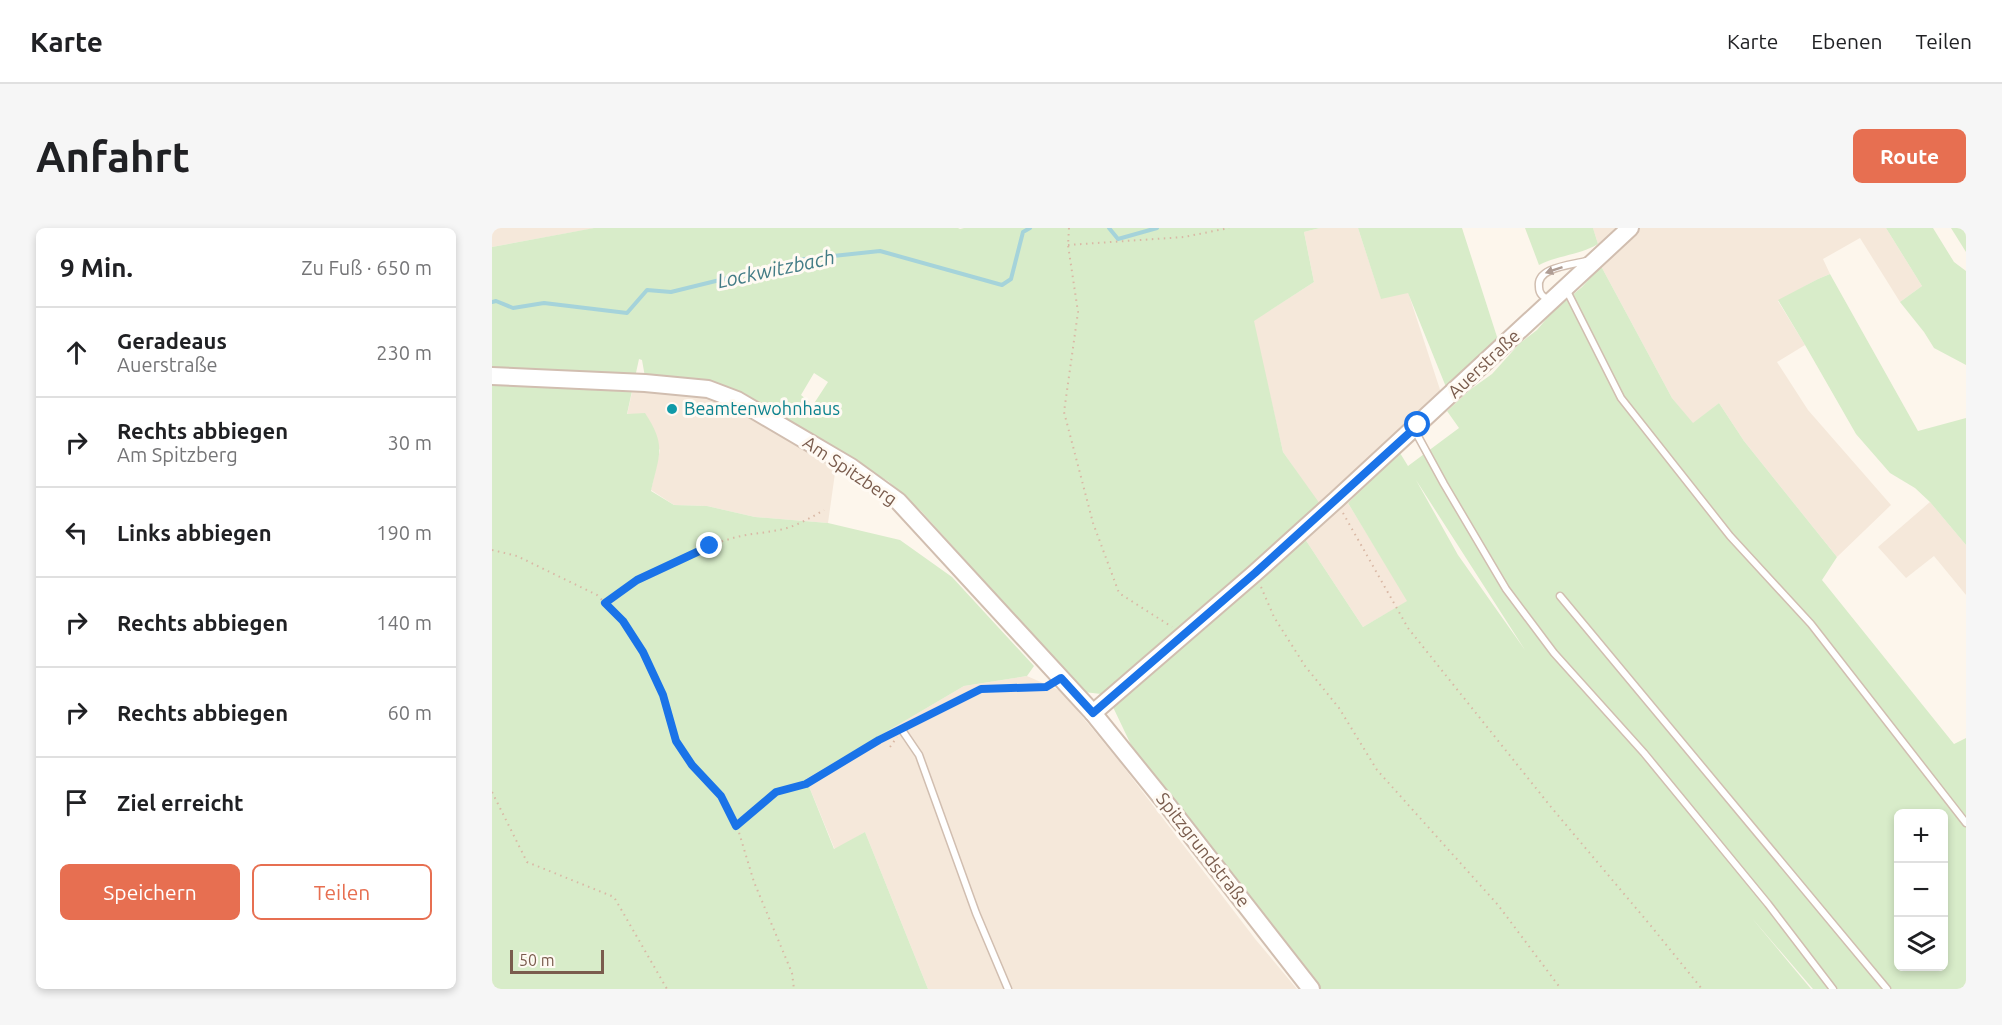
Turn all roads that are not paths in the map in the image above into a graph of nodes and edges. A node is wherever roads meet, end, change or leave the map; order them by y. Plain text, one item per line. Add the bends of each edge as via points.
1 (1630, 228) edge
2 (1598, 257) junction
3 (1565, 288) junction
4 (1551, 301) junction
5 (492, 376) edge
6 (1414, 428) junction
7 (1560, 596) dead end
8 (1093, 713) junction
9 (902, 730) road end
10 (1966, 823) edge
11 (1008, 989) edge
12 (1311, 989) edge
13 (1833, 989) edge
14 (1887, 989) edge

1 - 2 street, Auerstraße
2 - 3 street, Auerstraße
2 -> 4 lane via 1541,276 1540,292
3 - 4 street, Auerstraße
3 - 10 lane via 1621,398 1730,536 1811,624
4 - 6 street, Auerstraße
5 - 8 street, Am Spitzberg via 645,382 708,389 737,400 850,467 898,501
6 - 8 street, Auerstraße
6 - 13 lane via 1506,589 1554,652 1644,753 1768,904
7 - 14 lane
8 - 12 street, Spitzgrundstraße
9 - 11 lane via 919,755

